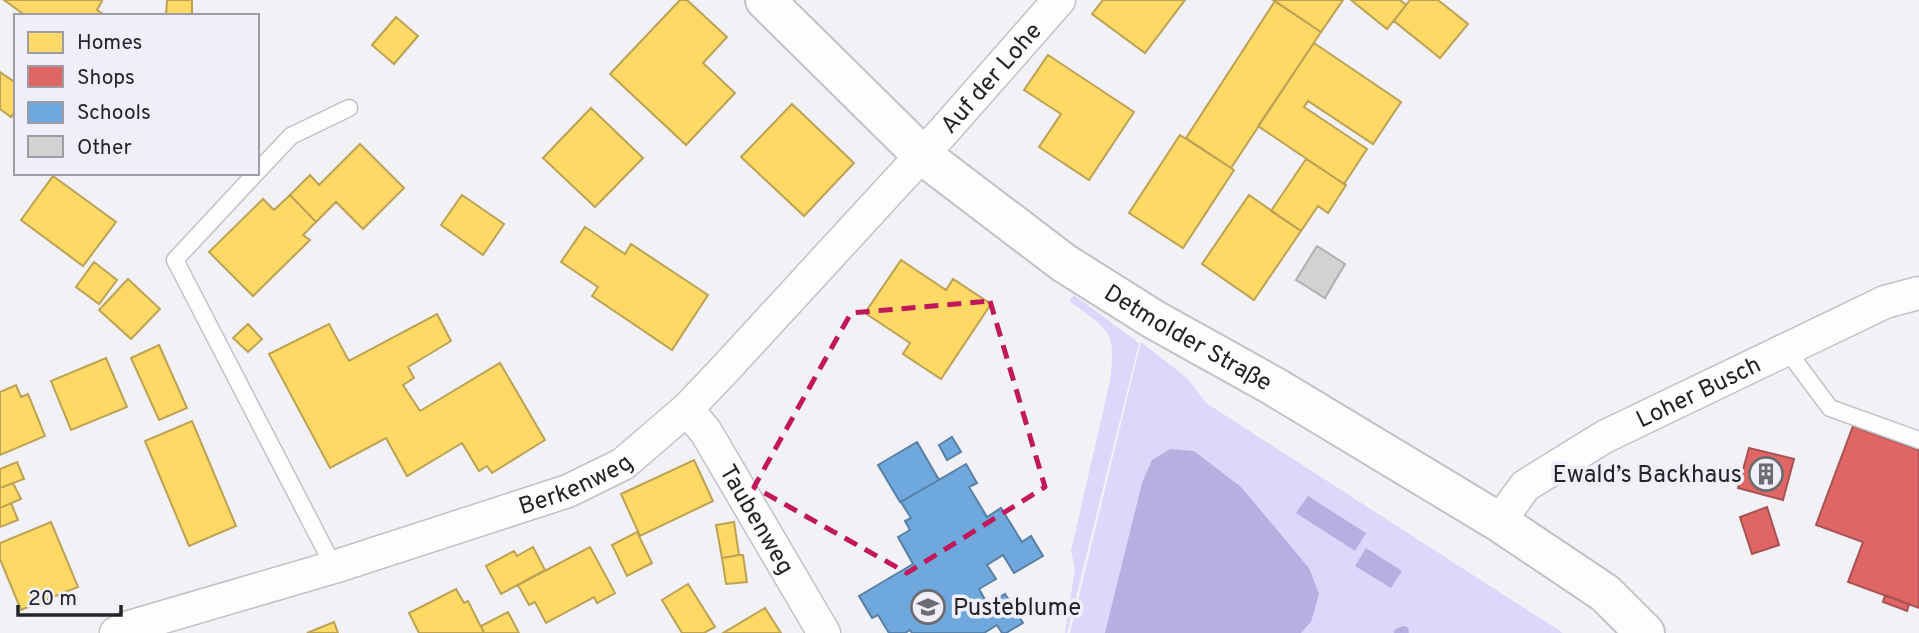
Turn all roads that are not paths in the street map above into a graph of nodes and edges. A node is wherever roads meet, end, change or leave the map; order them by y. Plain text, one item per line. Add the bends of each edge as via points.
1 (765, 0) edge
2 (1059, 0) edge
3 (349, 108) dead end
4 (922, 155) junction
5 (259, 171) edge
6 (255, 175) edge
7 (1919, 293) edge
8 (1786, 349) junction
9 (687, 409) junction
10 (1919, 440) edge
11 (1499, 522) junction
12 (334, 567) junction
13 (116, 633) edge
14 (824, 633) edge
15 (1645, 633) edge

1 - 4 main road, Detmolder Straße
2 - 4 street, Auf der Lohe
3 - 5 lane via 291,136
4 - 9 street, Berkenweg
4 - 11 main road, Detmolder Straße via 1064,263
6 - 12 lane via 175,260
7 - 8 street, Loher Busch via 1885,302
8 - 10 lane via 1830,408
8 - 11 street, Loher Busch via 1604,437 1525,486
9 - 12 street, Berkenweg via 623,464 568,491
9 - 14 street, Taubenweg via 706,432
11 - 15 main road, Detmolder Straße via 1605,593
12 - 13 street, Berkenweg

